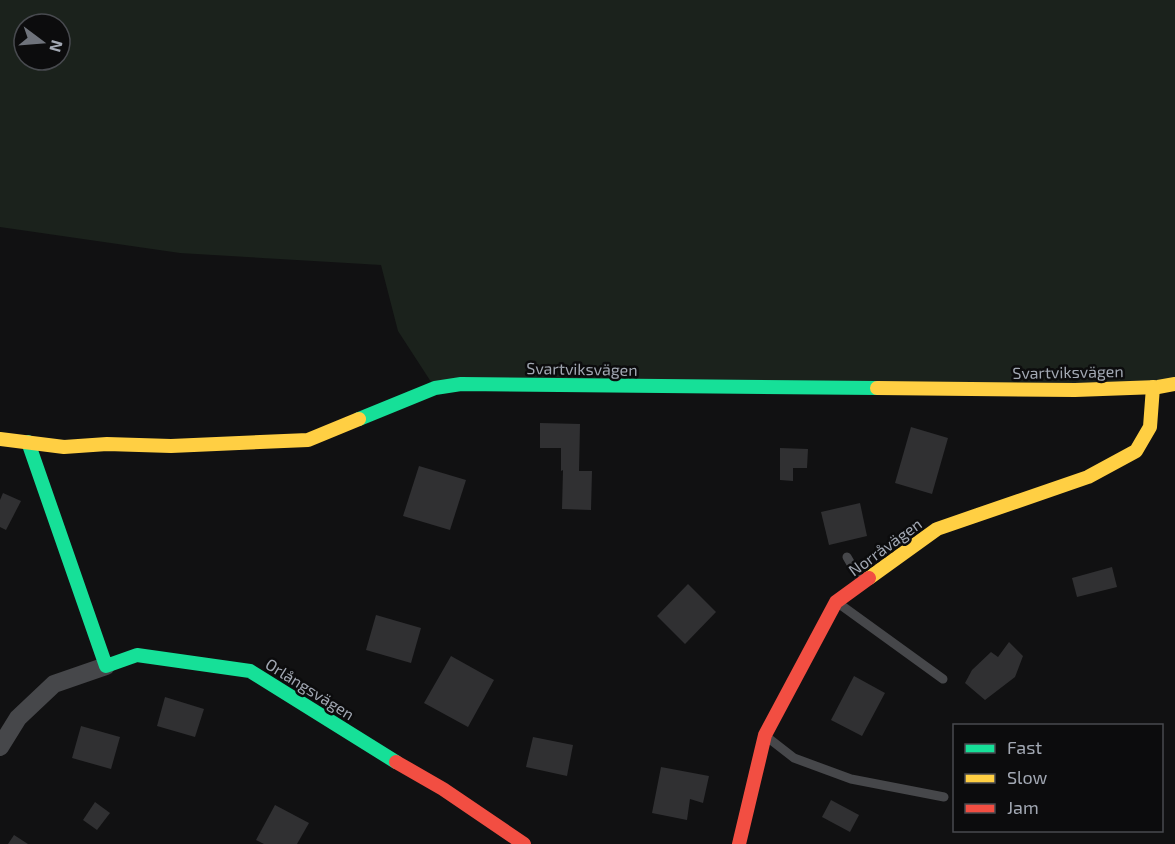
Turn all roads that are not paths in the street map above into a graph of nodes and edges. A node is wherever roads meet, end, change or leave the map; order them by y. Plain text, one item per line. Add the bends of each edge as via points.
1 (1175, 384) edge
2 (1153, 387) junction
3 (0, 439) edge
4 (28, 442) junction
5 (847, 557) dead end
6 (862, 583) junction
7 (836, 602) junction
8 (106, 666) junction
9 (943, 679) dead end
10 (765, 735) junction
11 (0, 747) edge
12 (944, 797) dead end
13 (524, 844) edge
14 (739, 844) edge

1 - 2 street, Svartviksvägen
2 - 4 street, Svartviksvägen via 1075,390 461,384 435,388 308,440 64,447
2 - 6 street, Norråvägen via 1150,427 1136,451 1088,477 937,529
3 - 4 street, Svartviksvägen
4 - 8 street
5 - 6 lane
6 - 7 street, Norråvägen
7 - 9 lane
7 - 10 street, Norråvägen
8 - 11 street via 54,684 18,718
8 - 13 street, Orlångsvägen via 137,655 250,671 443,789
10 - 12 lane via 794,758 851,779
10 - 14 street, Norråvägen

